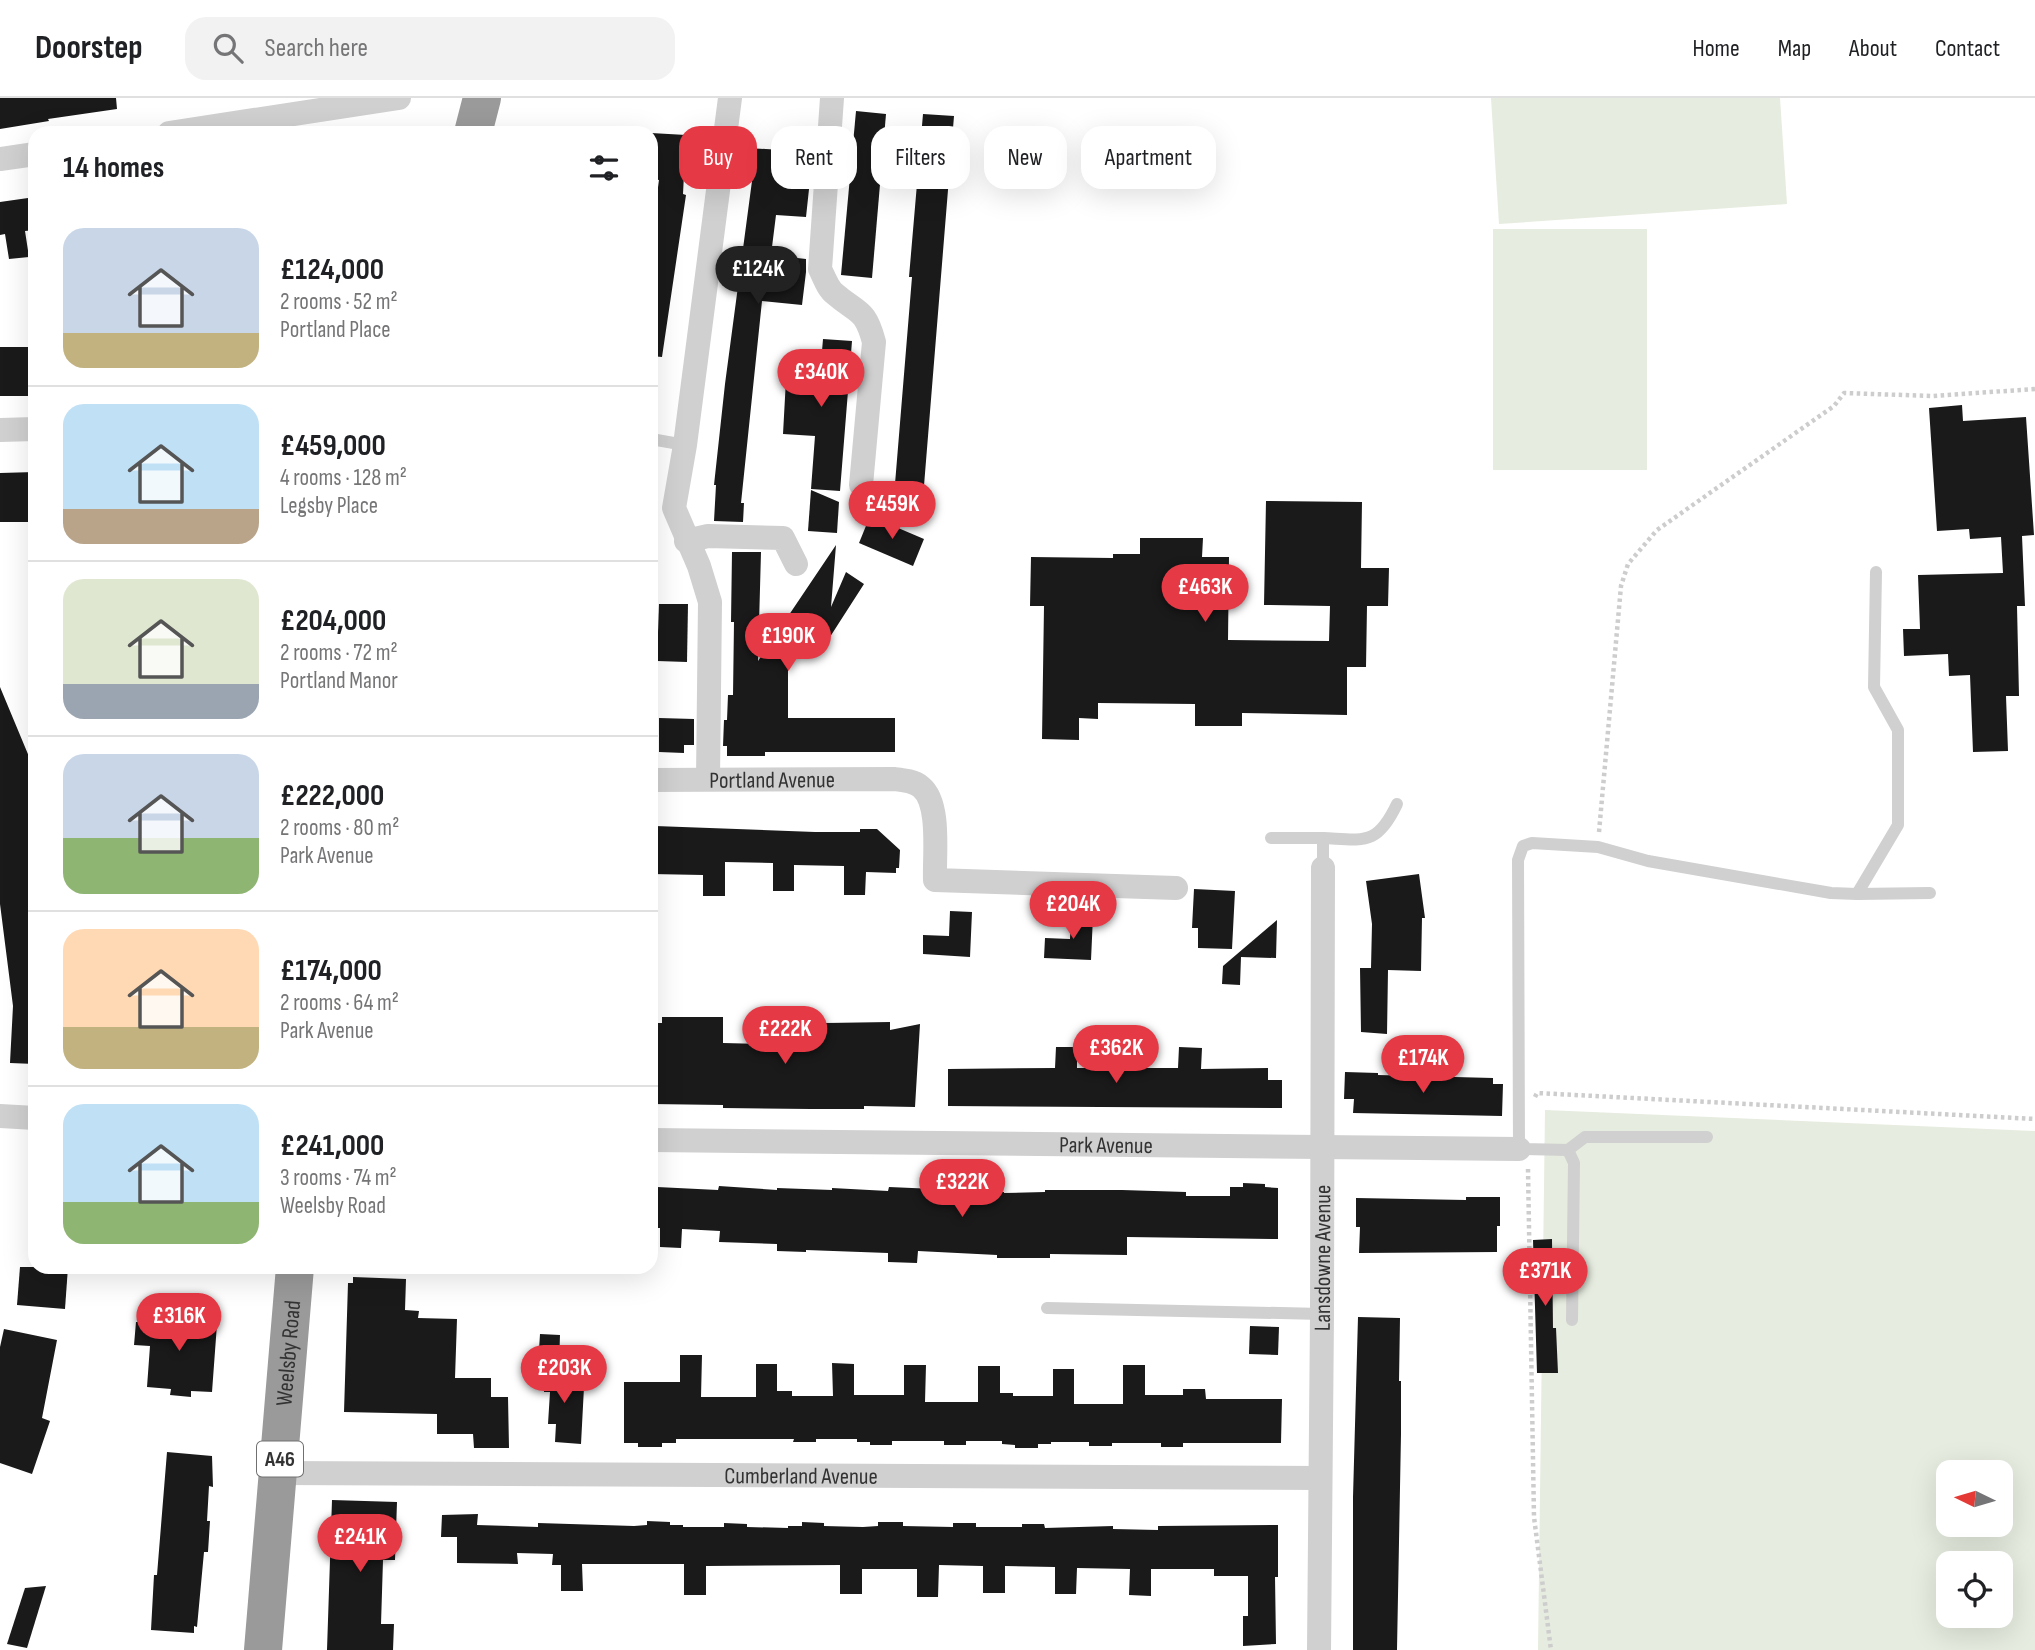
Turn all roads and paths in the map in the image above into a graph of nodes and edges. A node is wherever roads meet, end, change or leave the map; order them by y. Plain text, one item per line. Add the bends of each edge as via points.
1 (400, 98) edge
2 (482, 98) edge
3 (730, 98) edge
4 (832, 98) edge
5 (215, 126) edge
6 (475, 126) edge
7 (28, 154) edge
8 (0, 159) edge
9 (2035, 389) edge
10 (28, 429) edge
11 (0, 430) edge
12 (658, 440) edge
13 (685, 445) junction
14 (861, 485) dead end
15 (686, 541) junction
16 (796, 564) dead end
17 (1876, 572) dead end
18 (708, 779) junction
19 (658, 780) edge
20 (1397, 804) dead end
21 (1271, 838) dead end
22 (1323, 838) junction
23 (1598, 847) junction
24 (1323, 868) joint
25 (1176, 888) dead end
26 (1930, 893) dead end
27 (1857, 894) junction
28 (0, 1116) edge
29 (28, 1118) edge
30 (2035, 1119) edge
31 (1707, 1137) dead end
32 (658, 1140) edge
33 (1522, 1143) junction
34 (1321, 1147) junction
35 (1568, 1150) junction
36 (294, 1274) edge
37 (1047, 1308) dead end
38 (1322, 1314) junction
39 (1572, 1320) dead end
40 (279, 1473) junction
41 (1320, 1478) junction
42 (263, 1650) edge
43 (1319, 1650) edge
44 (1550, 1650) edge

1 - 5 street
2 - 6 highway
3 - 13 street
4 - 14 street via 820,270 832,293 869,323 874,342
7 - 8 street
9 - 23 path via 1933,396 1844,393 1834,406 1657,530 1628,564 1621,586
10 - 11 street
12 - 13 lane
13 - 15 street via 674,508
15 - 16 street via 708,536 783,538
15 - 18 street via 710,602
17 - 27 lane via 1874,687 1898,730 1898,825
18 - 19 street, Portland Avenue
18 - 25 street, Portland Avenue via 894,779 920,786 934,810 935,880
20 - 22 lane via 1388,824 1373,836
21 - 22 lane
22 - 24 lane
23 - 27 lane via 1648,861
23 - 33 lane via 1532,843 1523,846 1518,860
24 - 34 street, Lansdowne Avenue
26 - 27 lane
28 - 29 street
30 - 33 path via 1536,1093
31 - 35 lane via 1585,1137
32 - 34 street, Park Avenue
33 - 34 street, Park Avenue
33 - 35 lane
33 - 44 path via 1534,1517
34 - 38 street, Lansdowne Avenue
35 - 39 lane via 1574,1163
36 - 40 highway, Weelsby Road / A46
37 - 38 lane
38 - 41 street, Lansdowne Avenue
40 - 41 street, Cumberland Avenue
40 - 42 highway, Weelsby Road / A46
41 - 43 street, Lansdowne Avenue

